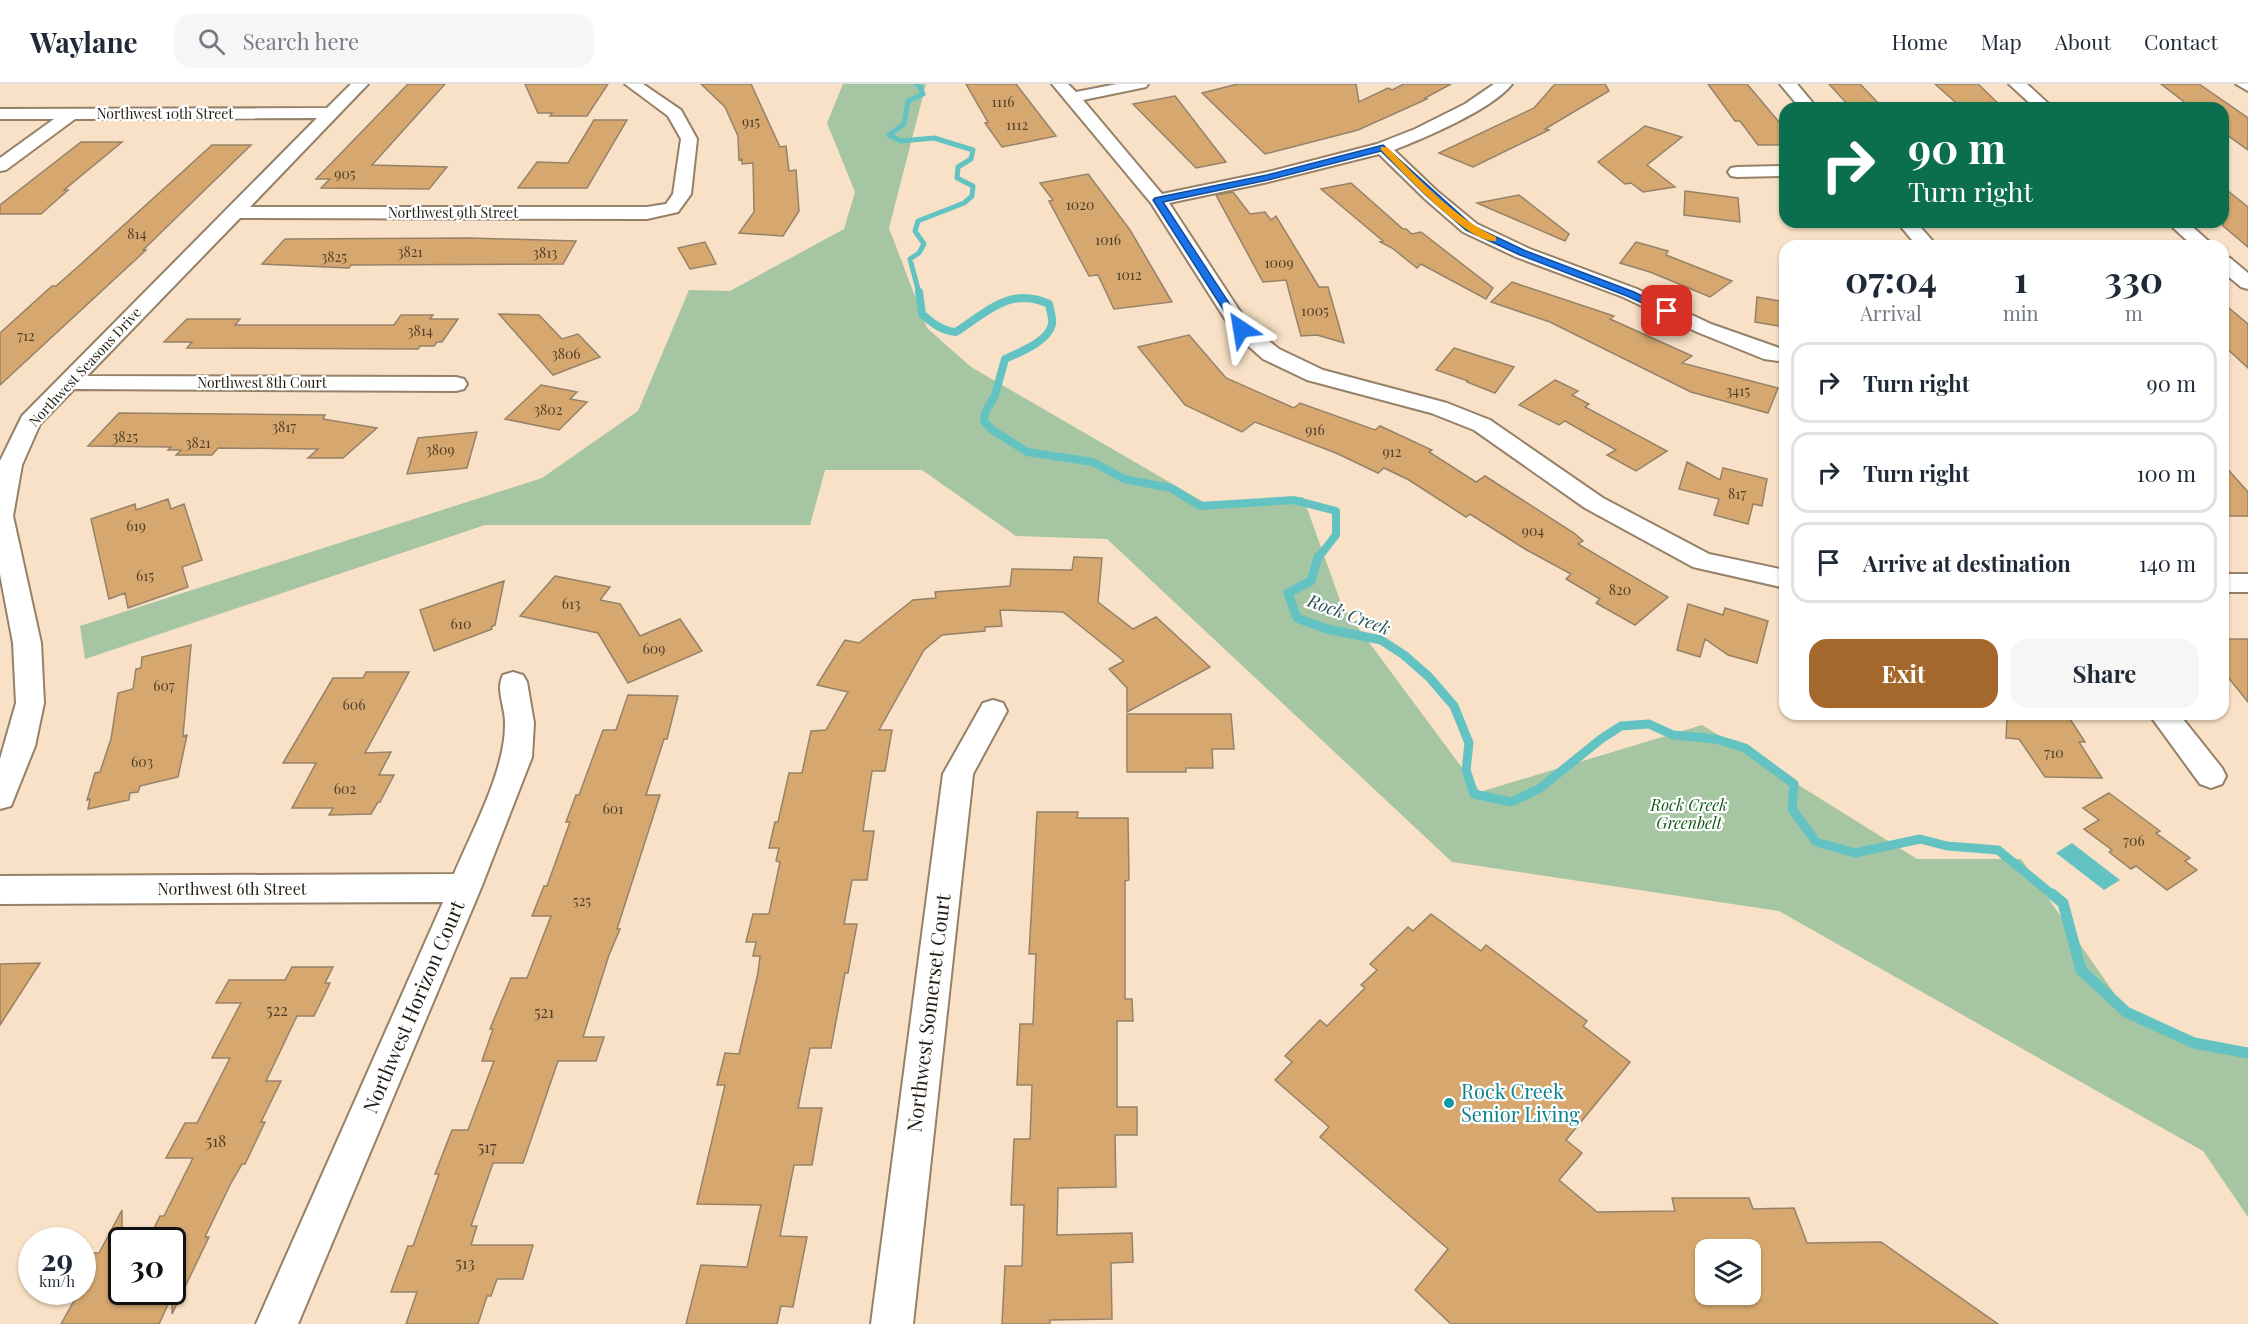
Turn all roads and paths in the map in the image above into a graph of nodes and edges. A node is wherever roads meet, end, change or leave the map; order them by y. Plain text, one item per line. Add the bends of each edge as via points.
1 (360, 84) edge
2 (633, 84) edge
3 (1140, 84) edge
4 (1504, 84) edge
5 (1788, 84) edge
6 (2017, 84) edge
7 (1065, 91) edge
8 (1804, 102) edge
9 (2038, 102) edge
10 (331, 113) junction
11 (0, 114) edge
12 (71, 114) junction
13 (1383, 148) junction
14 (0, 166) edge
15 (1779, 171) edge
16 (1737, 172) dead end
17 (1158, 200) junction
18 (234, 212) junction
19 (1911, 228) edge
20 (2183, 228) edge
21 (1922, 240) edge
22 (2197, 240) edge
23 (2229, 267) edge
24 (2248, 284) edge
25 (1779, 355) edge
26 (68, 382) junction
27 (456, 384) dead end
28 (1, 516) edge
29 (1779, 578) edge
30 (2229, 583) edge
31 (2248, 583) edge
32 (513, 682) dead end
33 (993, 711) dead end
34 (2168, 720) edge
35 (2211, 776) dead end
36 (0, 797) edge
37 (465, 888) junction
38 (0, 890) edge
39 (277, 1324) edge
40 (892, 1324) edge

1 - 10 street, Northwest Seasons Drive
2 - 18 street, Northwest 9th Street via 675,113 688,139 682,194 672,208 646,213
3 - 7 street
4 - 13 street via 1471,107
5 - 8 street
6 - 9 street
7 - 17 street
10 - 12 street, Northwest 10th Street
10 - 18 street, Northwest Seasons Drive
11 - 12 street, Northwest 10th Street
12 - 14 street
13 - 17 street
13 - 25 street via 1470,228 1704,328
15 - 16 street
17 - 29 street via 1241,329 1271,354 1314,375 1439,408 1482,425 1594,502 1702,561
18 - 26 street, Northwest Seasons Drive
19 - 21 street
20 - 22 street
23 - 24 street
26 - 27 street, Northwest 8th Court
26 - 28 street, Northwest Seasons Drive via 30,421 10,465
28 - 36 street, Northwest Seasons Drive via 27,644 30,703 21,746
30 - 31 street
32 - 37 street, Northwest Horizon Court via 520,723 517,757
33 - 40 street, Northwest Somerset Court via 958,774
34 - 35 street
37 - 38 street, Northwest 6th Street
37 - 39 street, Northwest Horizon Court

